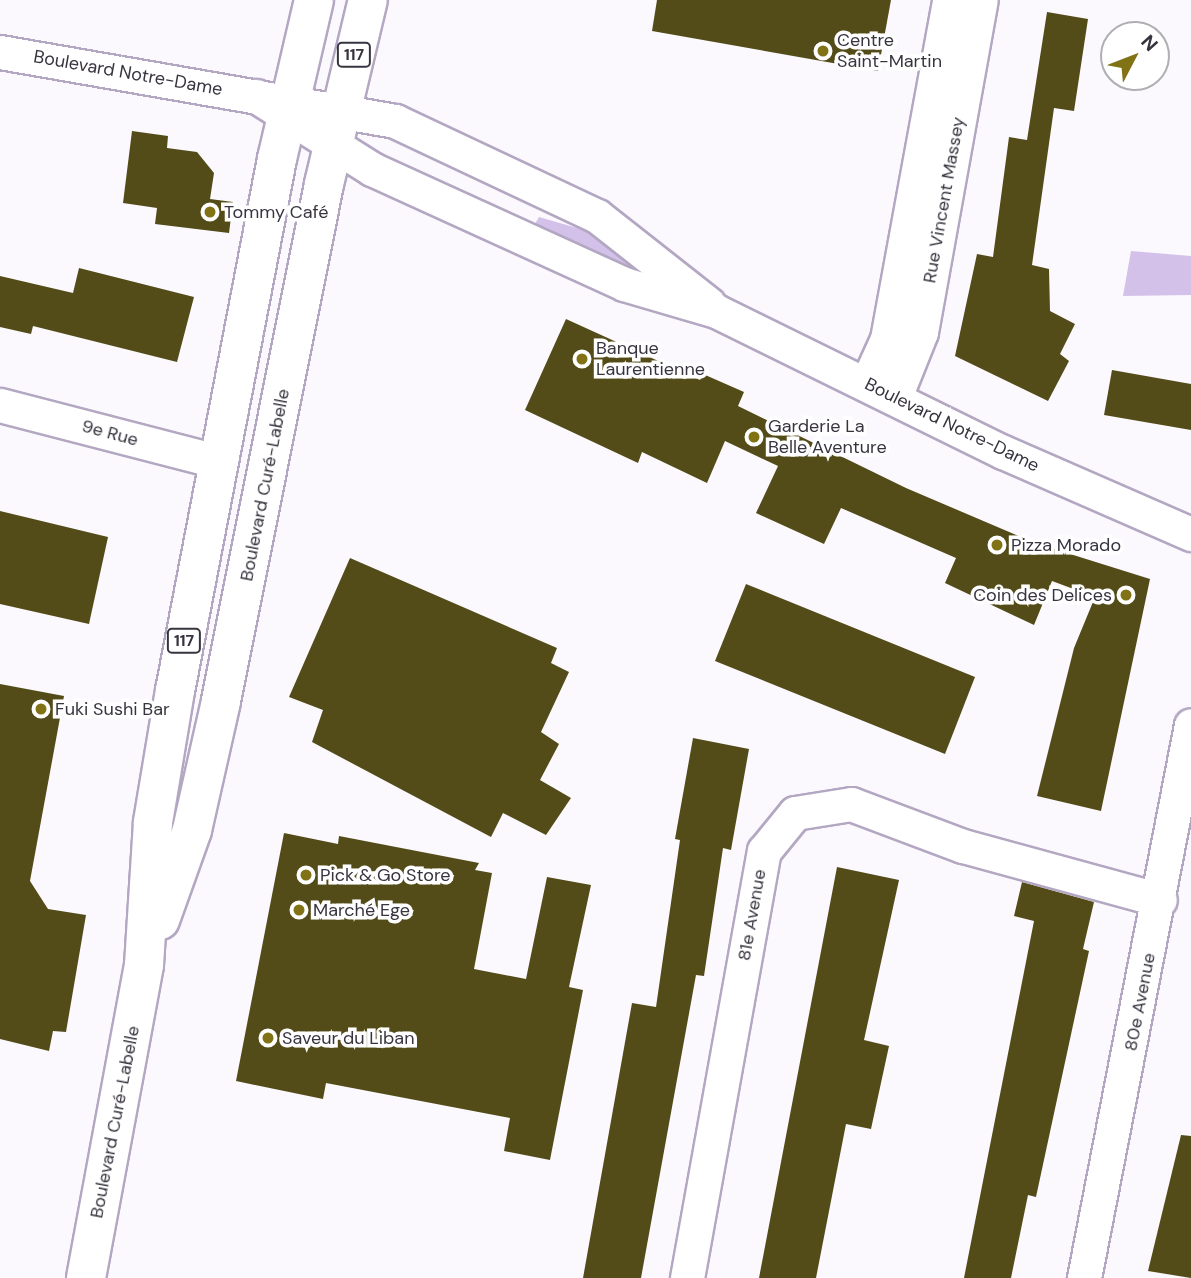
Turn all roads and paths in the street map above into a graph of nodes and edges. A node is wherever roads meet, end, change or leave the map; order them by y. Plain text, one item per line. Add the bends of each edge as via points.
1 (314, 0) edge
2 (368, 0) edge
3 (948, 0) edge
4 (981, 0) edge
5 (0, 52) edge
6 (277, 104) junction
7 (337, 128) junction
8 (716, 311) junction
9 (881, 390) junction
10 (0, 405) edge
11 (220, 462) junction
12 (1191, 534) edge
13 (1191, 725) edge
14 (1160, 900) junction
15 (144, 965) junction
16 (86, 1278) edge
17 (687, 1278) edge
18 (1084, 1278) edge

1 - 6 main road, Boulevard Curé-Labelle / 117
2 - 7 main road, Boulevard Curé-Labelle / 117
3 - 9 street, Rue Vincent Massey
4 - 9 street, Rue Vincent Massey via 921,332
5 - 6 street, Boulevard Notre-Dame
6 - 7 street, Boulevard Notre-Dame
6 - 11 main road, Boulevard Curé-Labelle / 117
7 - 8 street, Boulevard Notre-Dame via 372,169 624,284
7 - 8 street, Boulevard Notre-Dame via 395,121 573,202 643,248
7 - 15 main road, Boulevard Curé-Labelle / 117 via 192,830
8 - 9 street, Boulevard Notre-Dame
9 - 12 street, Boulevard Notre-Dame via 1003,452
10 - 11 street, 9e Rue
11 - 15 main road, Boulevard Curé-Labelle / 117 via 153,822
13 - 14 street, 80e Avenue
14 - 17 street, 81e Avenue via 962,846 851,804 795,813 764,851
14 - 18 street, 80e Avenue
15 - 16 main road, Boulevard Curé-Labelle / 117

